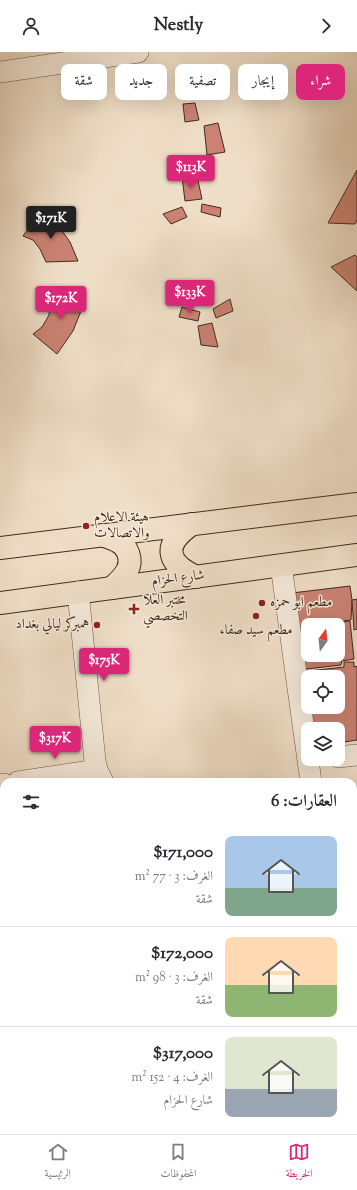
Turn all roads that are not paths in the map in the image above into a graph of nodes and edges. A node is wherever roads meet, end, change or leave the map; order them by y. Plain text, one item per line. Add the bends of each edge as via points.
1 (138, 52) edge
2 (0, 72) edge
3 (357, 504) edge
4 (192, 524) junction
5 (102, 536) junction
6 (0, 548) edge
7 (357, 555) edge
8 (281, 566) junction
9 (196, 577) junction
10 (112, 588) junction
11 (78, 592) junction
12 (0, 603) edge
13 (308, 722) edge
14 (357, 755) edge
15 (345, 756) edge
16 (314, 766) edge
17 (100, 776) edge
18 (73, 778) edge
19 (312, 778) edge

1 - 2 street
3 - 4 main road
4 - 5 main road
4 - 9 main road via 176,537 172,556 181,569
5 - 6 main road
5 - 10 main road via 125,547 130,560 127,572
7 - 8 main road, شارع الحزام
8 - 9 main road, شارع الحزام
8 - 13 street
9 - 10 main road, شارع الحزام
10 - 11 main road, شارع الحزام
11 - 12 main road, شارع الحزام
11 - 17 street
14 - 15 street
16 - 19 street
17 - 18 street

